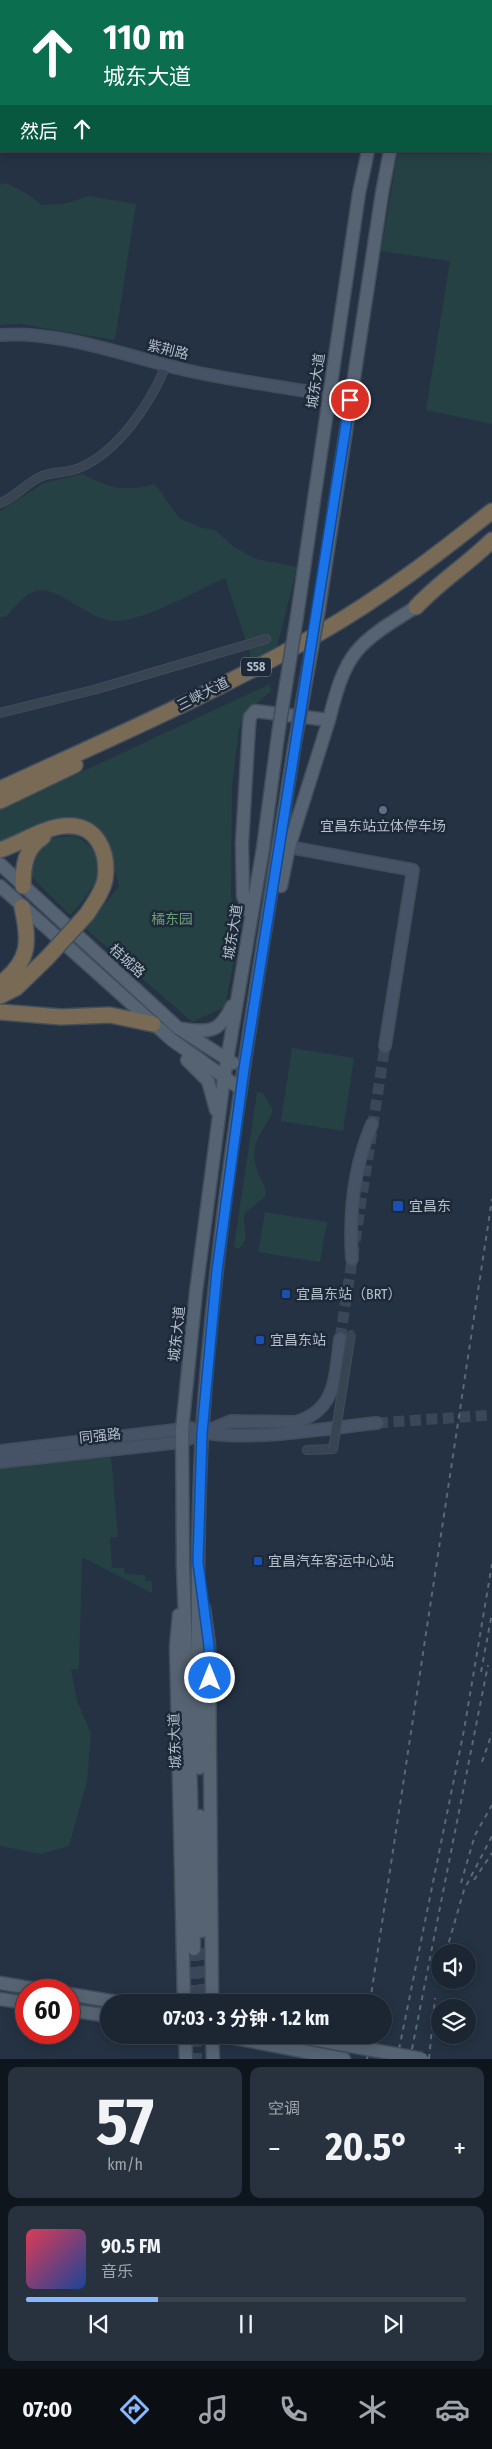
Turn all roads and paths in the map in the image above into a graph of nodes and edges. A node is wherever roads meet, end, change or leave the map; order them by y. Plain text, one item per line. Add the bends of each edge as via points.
1 (368, 152) edge
2 (390, 152) edge
3 (0, 335) edge
4 (166, 365) junction
5 (330, 394) junction
6 (0, 503) edge
7 (492, 511) edge
8 (492, 524) edge
9 (492, 540) edge
10 (416, 607) joint
11 (266, 639) dead end
12 (0, 713) edge
13 (328, 720) junction
14 (0, 789) edge
15 (0, 801) edge
16 (289, 847) junction
17 (0, 850) edge
18 (0, 864) edge
19 (0, 886) edge
20 (23, 886) junction
21 (22, 907) junction
22 (85, 912) junction
23 (251, 916) junction
24 (46, 956) junction
25 (0, 984) edge
26 (0, 992) edge
27 (238, 992) junction
28 (0, 996) edge
29 (0, 1012) edge
30 (153, 1024) junction
31 (252, 1026) junction
32 (178, 1028) junction
33 (385, 1046) tunnel mouth
34 (227, 1060) junction
35 (244, 1069) junction
36 (224, 1078) junction
37 (241, 1089) junction
38 (218, 1124) junction
39 (372, 1124) dead end
40 (352, 1259) dead end
41 (352, 1334) dead end
42 (340, 1339) tunnel mouth
43 (377, 1423) tunnel mouth
44 (202, 1433) junction
45 (181, 1436) junction
46 (307, 1450) dead end
47 (0, 1451) edge
48 (0, 1462) edge
49 (198, 1562) junction
50 (183, 1566) junction
51 (0, 1983) edge
52 (15, 1986) edge
53 (184, 1994) edge
54 (212, 1994) edge
55 (80, 1996) edge
56 (0, 1999) edge
57 (100, 1999) edge
58 (15, 2001) edge
59 (80, 2012) edge
60 (100, 2015) edge
61 (185, 2044) edge
62 (212, 2044) edge
63 (265, 2044) edge
64 (340, 2044) edge
65 (339, 2058) edge
66 (186, 2059) edge
67 (213, 2059) edge
68 (422, 2059) edge

1 - 5 main road, 城东大道
2 - 31 main road, 城东大道, bridge
3 - 4 street, 紫荆路 via 24,335 88,345
4 - 5 street, 紫荆路
4 - 6 street via 140,416 101,454 78,468 43,476
5 - 23 main road, 城东大道, bridge
7 - 14 highway, 三峡大道 / S58 via 446,548 323,631 193,700
8 - 15 highway, 三峡大道 / S58 via 327,639 192,710
9 - 10 highway via 435,586
10 - 13 main road via 379,629 352,655 339,681
11 - 12 street via 97,689
13 - 16 main road
13 - 23 main road via 255,711 250,717 242,843 243,896
16 - 31 main road
16 - 33 street via 413,870
17 - 22 highway via 54,828 73,826 90,831 100,842 106,864 99,896
18 - 20 main road, 桔城路
19 - 21 main road
20 - 22 highway via 26,855 36,842 55,832 83,832 96,844 102,866 94,896
20 - 32 main road, 桔城路
21 - 25 highway via 27,945 24,957
21 - 30 main road
22 - 24 highway, bridge
23 - 27 main road, 城东大道
24 - 26 highway via 20,980
24 - 28 highway via 16,988
27 - 32 main road via 219,1027 209,1032
27 - 34 main road, 城东大道
29 - 30 highway via 52,1016 110,1015
30 - 36 main road
30 - 38 main road via 208,1081
31 - 35 main road, 城东大道
32 - 34 main road, 桔城路
34 - 35 main road, 桔城路
34 - 36 main road, 城东大道
35 - 37 main road, 城东大道
36 - 37 main road
36 - 38 main road, 城东大道
37 - 44 main road, 城东大道 via 217,1271
38 - 45 main road, 城东大道
39 - 40 street via 362,1148 350,1226
41 - 46 street, bridge via 333,1449
42 - 44 street via 329,1396 322,1409 295,1422 231,1421
43 - 44 street, 同强路 via 236,1437
44 - 45 street, 同强路 via 192,1428
44 - 49 main road, 城东大道
45 - 47 street, 同强路
45 - 48 street, 同强路
45 - 50 main road, 城东大道
49 - 50 main road, 城东大道 via 198,1949
49 - 54 main road via 209,1646
50 - 53 main road via 176,1646
51 - 52 main road
55 - 57 main road
56 - 58 main road
59 - 60 main road
61 - 66 main road
62 - 67 main road
63 - 65 main road
64 - 68 main road, bridge

